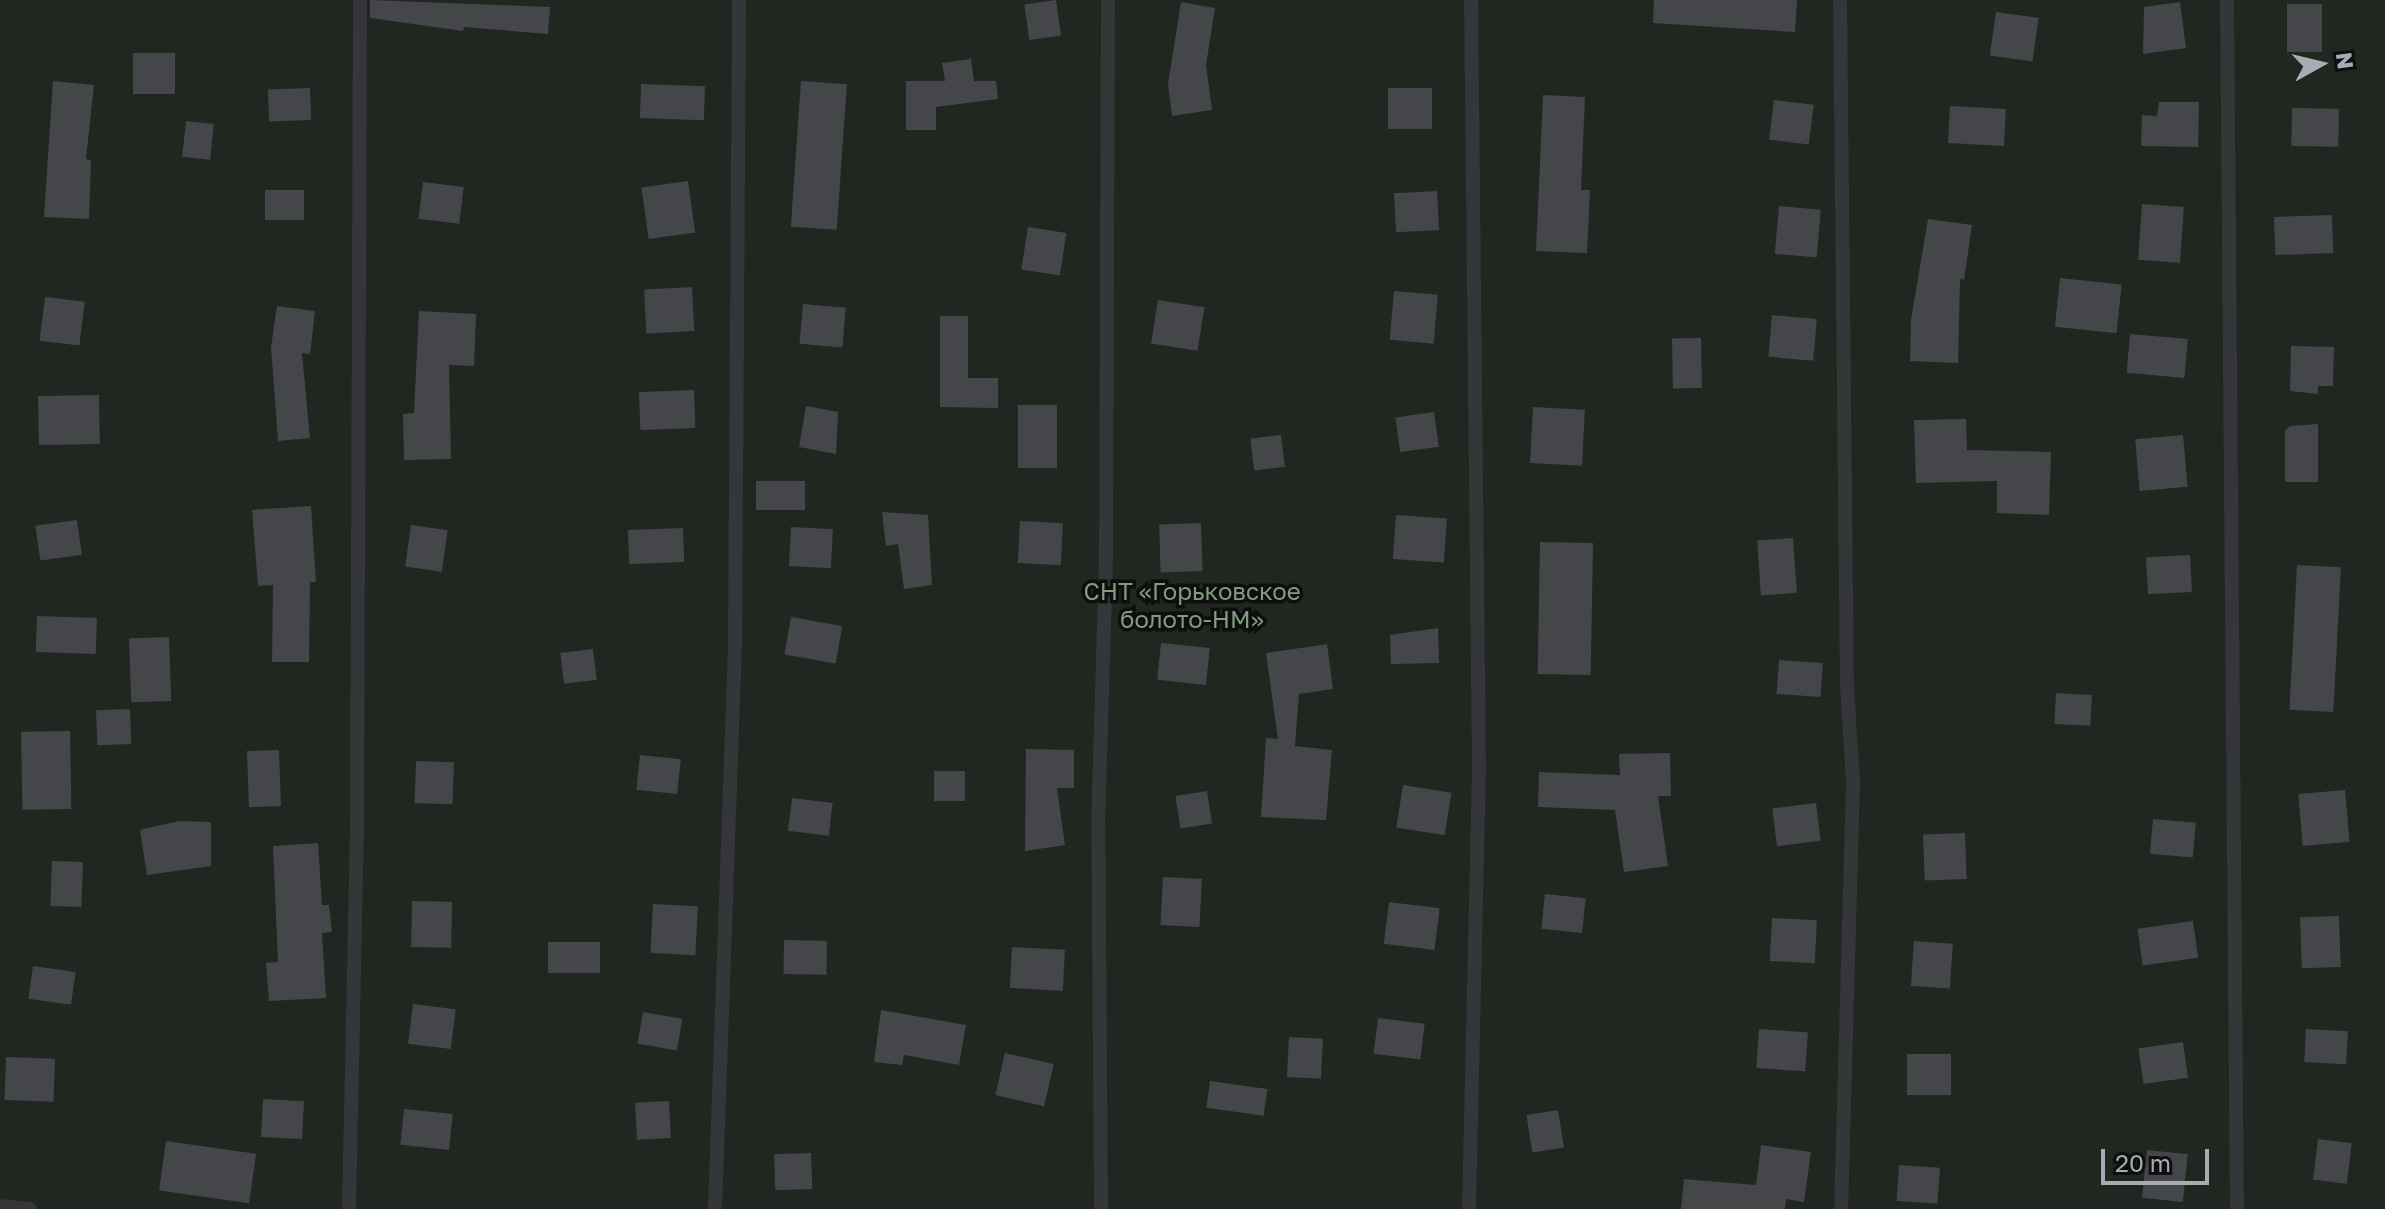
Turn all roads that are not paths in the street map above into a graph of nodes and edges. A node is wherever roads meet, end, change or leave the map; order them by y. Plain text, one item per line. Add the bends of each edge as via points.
1 (360, 0) edge
2 (739, 0) edge
3 (1108, 0) edge
4 (1471, 0) edge
5 (1840, 0) edge
6 (2227, 0) edge
7 (0, 1206) edge
8 (30, 1209) edge
9 (349, 1209) edge
10 (715, 1209) edge
11 (1101, 1209) edge
12 (1469, 1209) edge
13 (1841, 1209) edge
14 (2237, 1209) edge

1 - 9 lane via 358,813
2 - 10 lane via 735,644
3 - 11 lane via 1106,559 1098,827
4 - 12 lane via 1479,772
5 - 13 lane via 1847,687 1853,782
6 - 14 lane
7 - 8 lane

